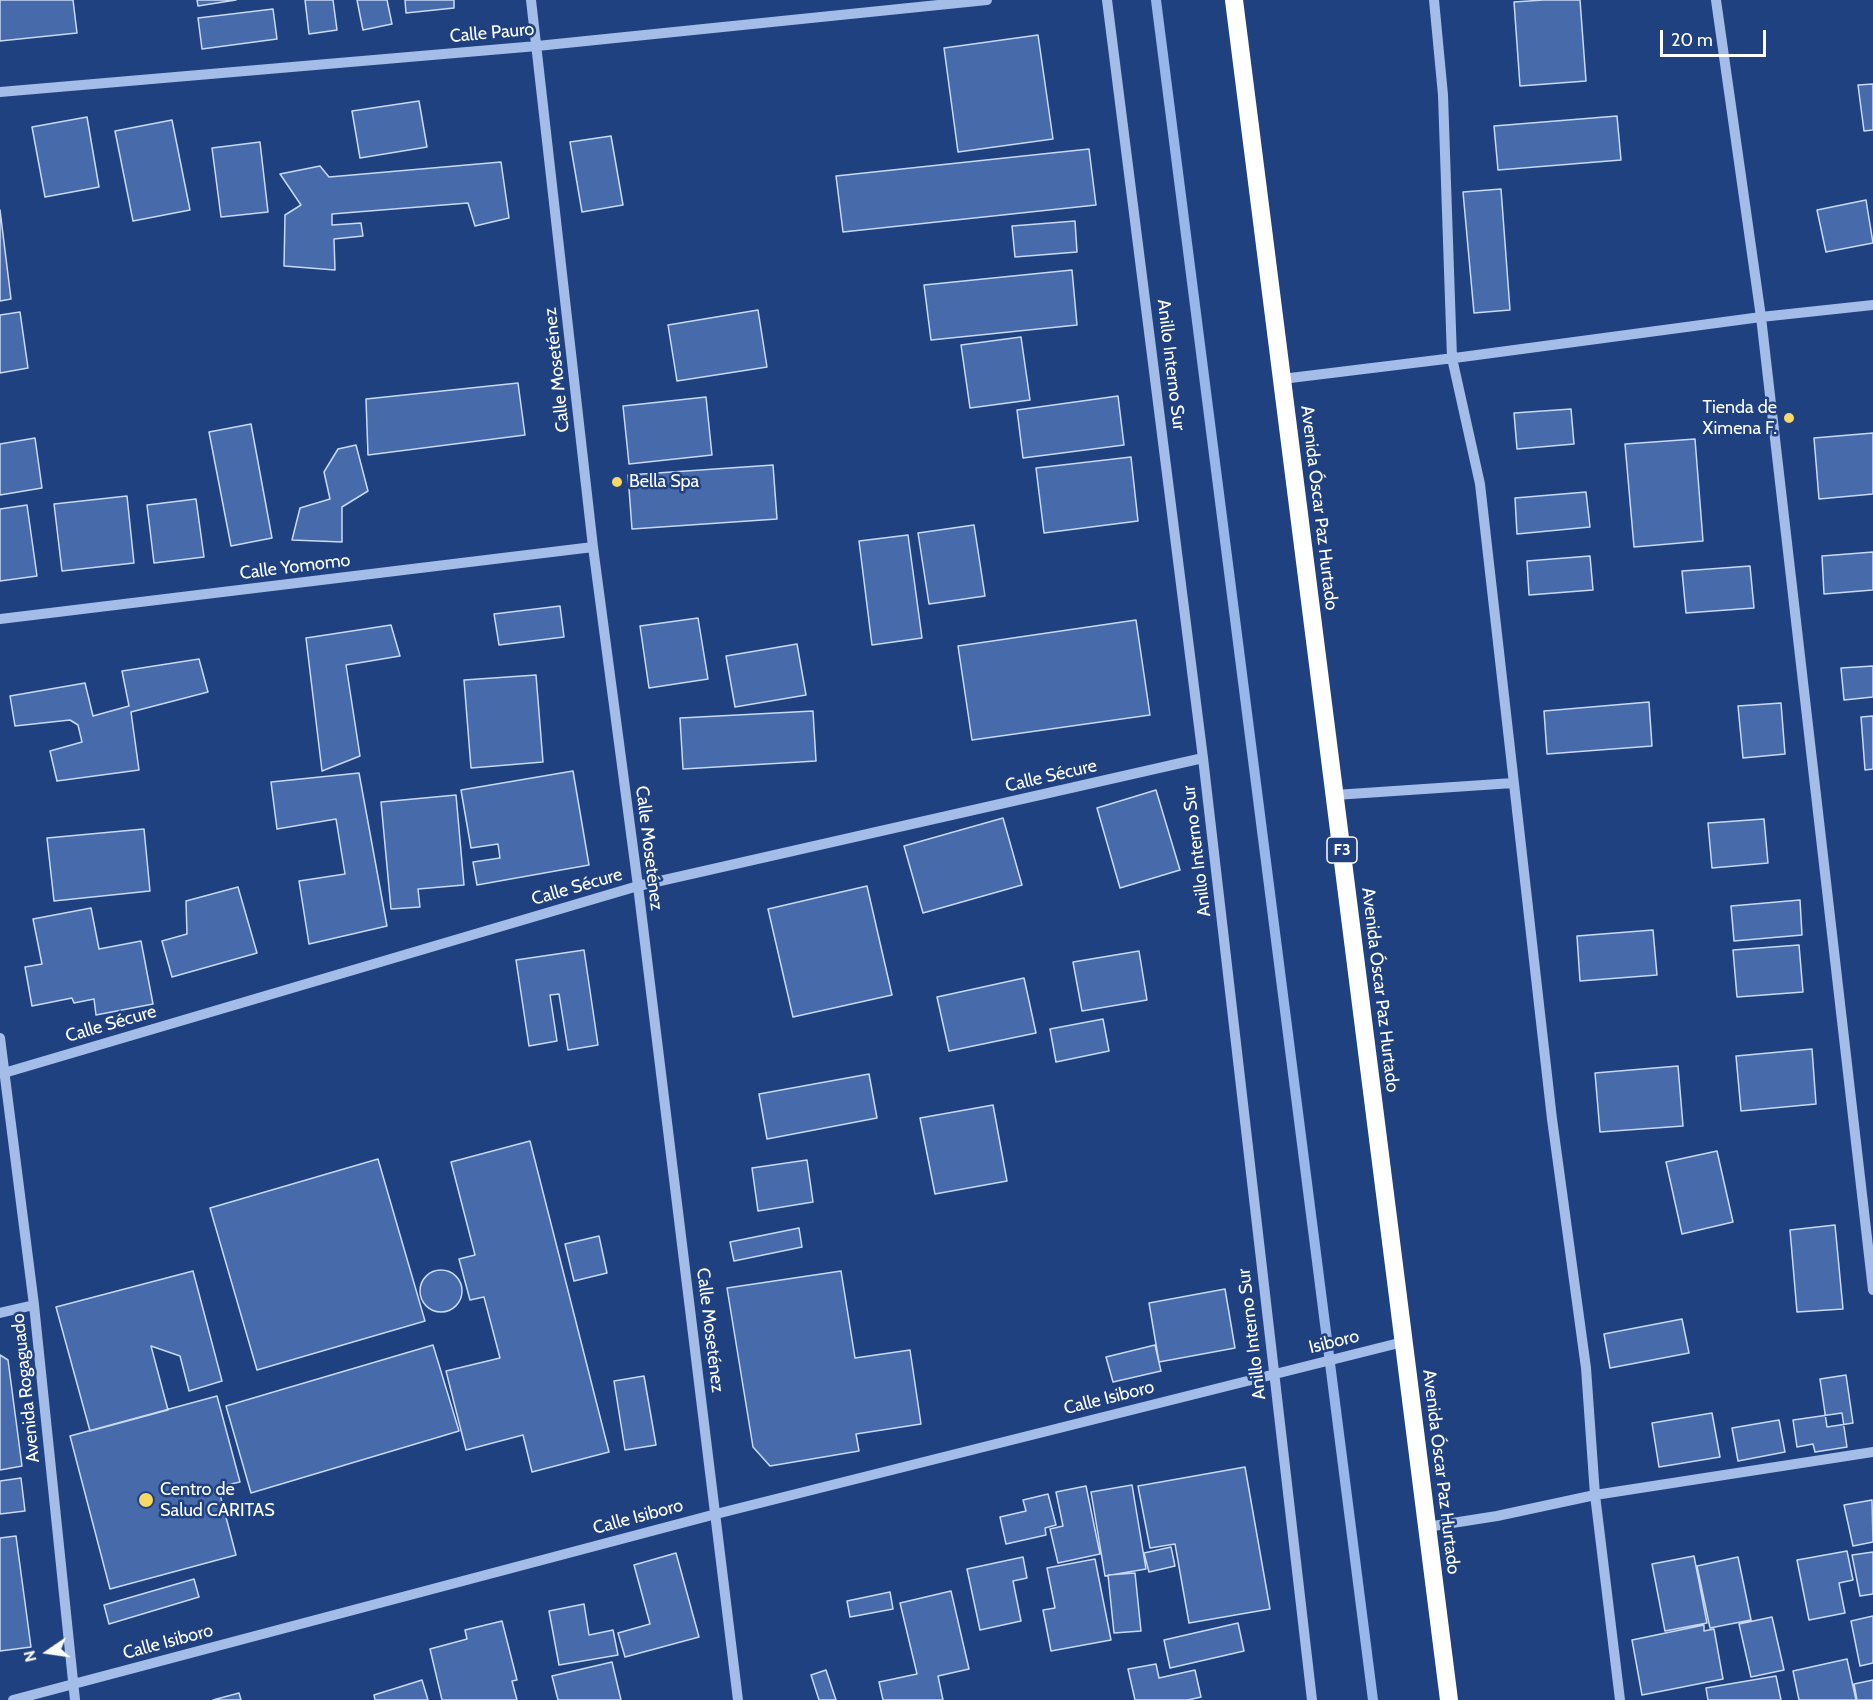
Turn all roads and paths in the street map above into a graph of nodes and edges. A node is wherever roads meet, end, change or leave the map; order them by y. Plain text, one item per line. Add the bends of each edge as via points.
1 (531, 0) edge
2 (987, 0) edge
3 (1107, 0) edge
4 (1234, 0) edge
5 (1434, 0) edge
6 (1716, 0) edge
7 (537, 46) junction
8 (0, 92) edge
9 (1873, 304) edge
10 (1761, 317) junction
11 (1452, 358) junction
12 (1282, 379) junction
13 (593, 547) junction
14 (0, 619) edge
15 (1203, 758) junction
16 (1514, 783) junction
17 (1335, 795) junction
18 (638, 886) junction
19 (0, 1038) edge
20 (4, 1073) junction
21 (1873, 1290) edge
22 (34, 1305) junction
23 (0, 1313) edge
24 (1403, 1342) junction
25 (1273, 1374) junction
26 (1873, 1452) edge
27 (1595, 1495) junction
28 (716, 1514) junction
29 (1427, 1527) junction
30 (73, 1684) junction
31 (13, 1700) edge
32 (75, 1700) edge
33 (738, 1700) edge
34 (1312, 1700) edge
35 (1449, 1700) edge
36 (1620, 1700) edge

1 - 7 street, Calle Moseténez
2 - 7 street, Calle Pauro
3 - 15 street, Anillo Interno Sur
4 - 12 highway, Avenida Óscar Paz Hurtado / F3
5 - 11 street via 1443,95
6 - 10 street
7 - 8 street, Calle Pauro
7 - 13 street, Calle Moseténez
9 - 10 street
10 - 11 street
10 - 21 street
11 - 12 street
11 - 16 street via 1479,484
12 - 17 highway, Avenida Óscar Paz Hurtado / F3
13 - 14 street, Calle Yomomo
13 - 18 street, Calle Moseténez
15 - 18 street, Calle Sécure
15 - 25 street, Anillo Interno Sur
16 - 17 street
16 - 27 street via 1552,1119 1586,1368
17 - 24 highway, Avenida Óscar Paz Hurtado / F3
18 - 20 street, Calle Sécure
18 - 28 street, Calle Moseténez
19 - 20 street, Avenida Rogaguado
20 - 22 street, Avenida Rogaguado
22 - 23 street
22 - 30 street, Avenida Rogaguado
24 - 25 street, Isiboro
24 - 29 highway, Avenida Óscar Paz Hurtado / F3
25 - 28 street, Calle Isiboro
25 - 34 street, Anillo Interno Sur
26 - 27 street
27 - 29 street
27 - 36 street
28 - 30 street, Calle Isiboro
28 - 33 street, Calle Moseténez
29 - 35 highway, Avenida Óscar Paz Hurtado / F3
30 - 31 street, Calle Isiboro
30 - 32 street, Avenida Rogaguado

